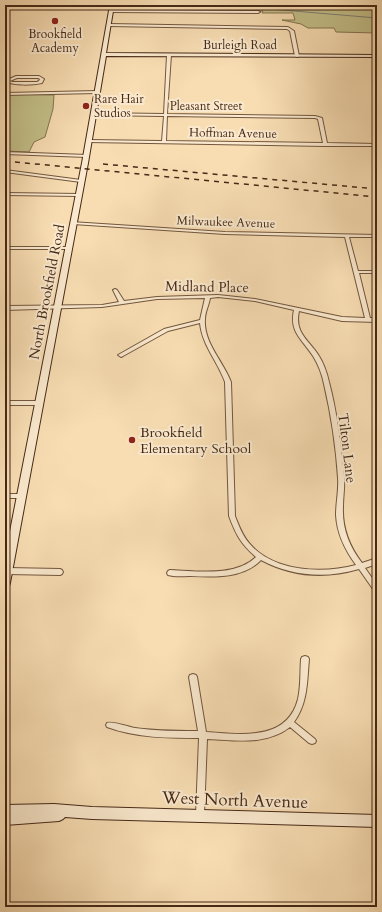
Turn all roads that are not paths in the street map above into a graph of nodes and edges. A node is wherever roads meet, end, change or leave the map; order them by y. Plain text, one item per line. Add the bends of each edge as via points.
1 (112, 5) edge
2 (111, 11) junction
3 (258, 12) dead end
4 (109, 25) junction
5 (104, 54) junction
6 (169, 55) junction
7 (297, 56) junction
8 (377, 56) edge
9 (23, 83) junction
10 (97, 92) junction
11 (5, 94) edge
12 (20, 94) junction
13 (93, 114) junction
14 (165, 116) junction
15 (89, 141) junction
16 (164, 142) junction
17 (325, 145) junction
18 (377, 145) edge
19 (5, 153) edge
20 (87, 156) junction
21 (5, 171) edge
22 (82, 181) junction
23 (5, 194) edge
24 (79, 194) junction
25 (73, 223) junction
26 (347, 236) junction
27 (377, 236) edge
28 (5, 248) edge
29 (69, 248) junction
30 (356, 272) junction
31 (377, 272) edge
32 (115, 290) dead end
33 (208, 296) junction
34 (122, 303) junction
35 (58, 307) junction
36 (5, 308) edge
37 (297, 309) junction
38 (202, 320) junction
39 (368, 320) junction
40 (377, 320) edge
41 (121, 355) dead end
42 (5, 403) edge
43 (40, 403) junction
44 (5, 496) edge
45 (22, 496) junction
46 (260, 557) junction
47 (377, 561) edge
48 (360, 566) junction
49 (7, 571) junction
50 (60, 572) dead end
51 (170, 572) dead end
52 (5, 583) edge
53 (377, 590) edge
54 (305, 659) dead end
55 (193, 677) dead end
56 (290, 723) junction
57 (110, 725) dead end
58 (202, 735) junction
59 (312, 741) dead end
60 (5, 811) edge
61 (92, 813) junction
62 (200, 815) junction
63 (5, 819) edge
64 (377, 821) edge

1 - 2 street, North Brookfield Road
2 - 3 street
2 - 4 street, North Brookfield Road
4 - 5 street, North Brookfield Road
4 - 7 street via 288,28 292,32
5 - 6 street, Burleigh Road
5 - 10 street, North Brookfield Road
6 - 7 street, Burleigh Road
6 - 14 street
7 - 8 street, Burleigh Road
9 - 9 street via 7,81 16,77 42,79 38,83
9 - 12 street
10 - 12 street
10 - 13 street, North Brookfield Road
11 - 12 street
13 - 14 street, Pleasant Street
13 - 15 street, North Brookfield Road
14 - 16 street
14 - 17 street, Pleasant Street via 319,117
15 - 16 street, Hoffman Avenue
15 - 20 street, North Brookfield Road
16 - 17 street, Hoffman Avenue
17 - 18 street, Hoffman Avenue
19 - 20 street
20 - 22 street, North Brookfield Road
21 - 22 street
22 - 24 street, North Brookfield Road
23 - 24 street
24 - 25 street, North Brookfield Road
25 - 26 street, Milwaukee Avenue via 225,233
25 - 29 street, North Brookfield Road
26 - 27 street, Milwaukee Avenue
26 - 30 street
28 - 29 street
29 - 35 street, North Brookfield Road
30 - 31 street
30 - 39 street
32 - 34 street
33 - 34 street, Midland Place via 178,296
33 - 37 street, Midland Place via 256,300
33 - 38 street
34 - 35 street, Midland Place
35 - 36 street, Midland Place
35 - 43 street, North Brookfield Road
37 - 39 street, Midland Place via 342,319
37 - 48 street, Tilton Lane via 294,317 295,328 320,364 327,384 341,480 339,522 346,544
38 - 41 street via 166,330
38 - 46 street via 208,344 228,382 231,503 235,526 246,544
39 - 40 street, Midland Place
42 - 43 street
43 - 45 street, North Brookfield Road
44 - 45 street
45 - 49 street, North Brookfield Road
46 - 48 street via 300,571 328,573
46 - 51 street via 246,569 222,573
47 - 48 street
48 - 53 street, Tilton Lane
49 - 50 street
49 - 52 street, North Brookfield Road
54 - 56 street via 304,694 301,706
55 - 58 street
56 - 58 street via 267,735
56 - 59 street
57 - 58 street via 135,732
58 - 62 street
60 - 61 street, West North Avenue via 54,810
61 - 62 street, West North Avenue
61 - 63 street, West North Avenue
62 - 64 street, West North Avenue

